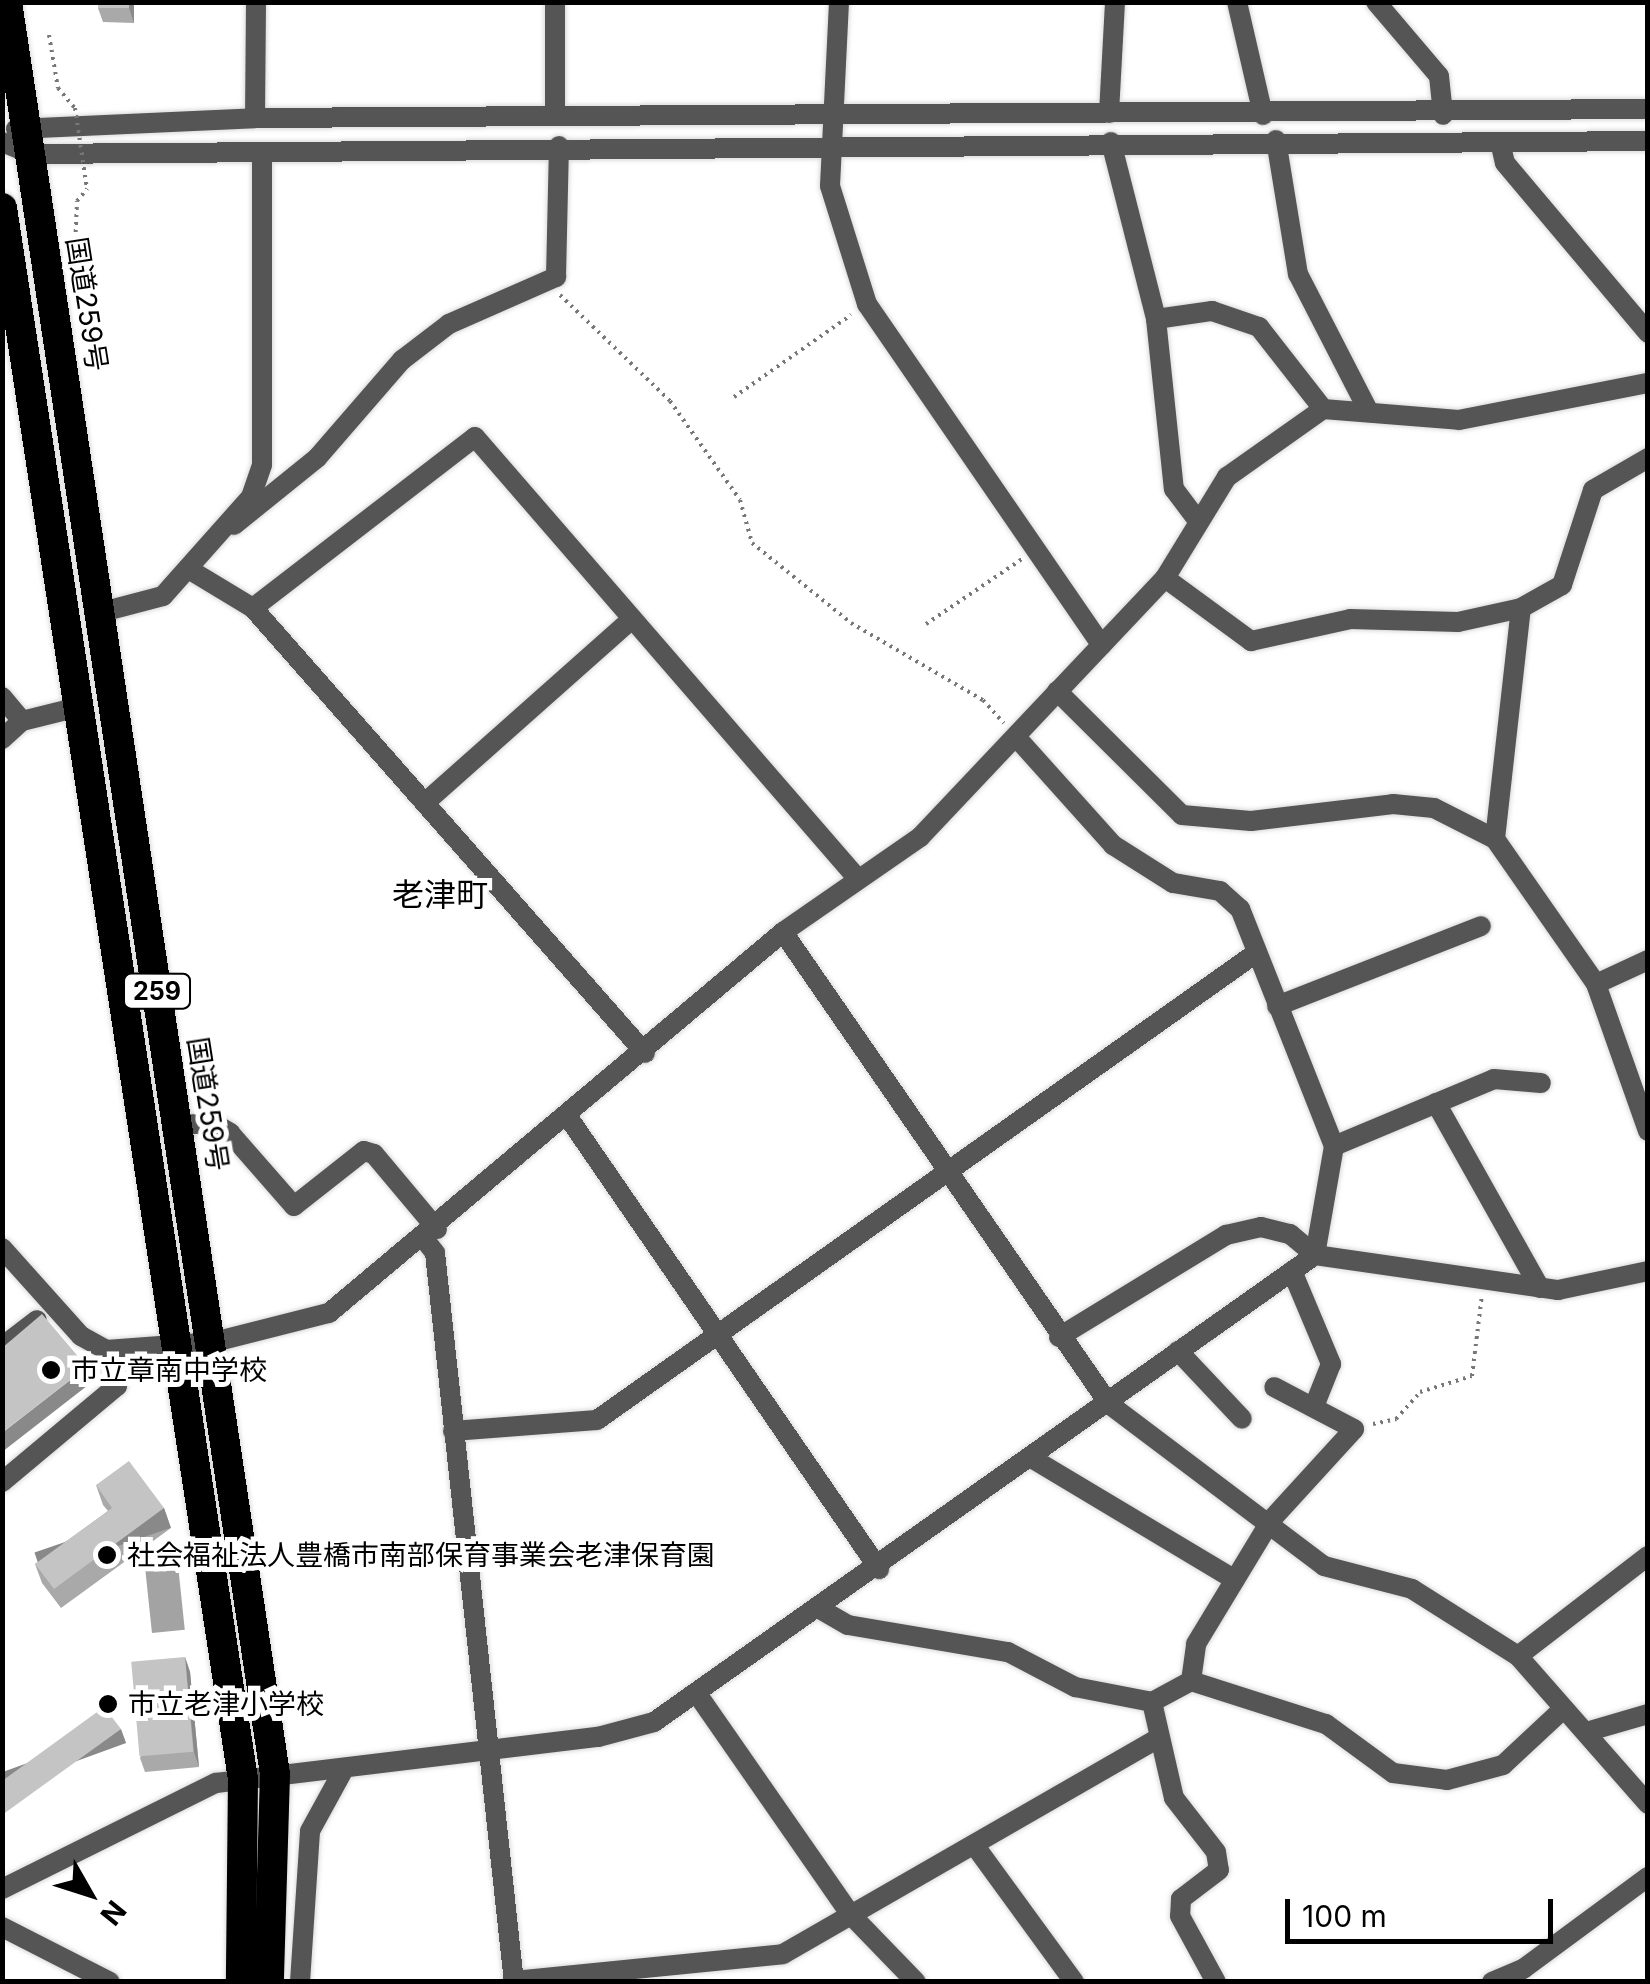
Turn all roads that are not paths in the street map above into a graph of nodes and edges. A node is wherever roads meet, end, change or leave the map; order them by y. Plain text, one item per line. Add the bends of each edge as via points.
1 (7, 2) edge
2 (256, 2) edge
3 (555, 2) edge
4 (839, 2) edge
5 (1115, 2) edge
6 (1238, 2) edge
7 (1376, 2) edge
8 (1648, 109) edge
9 (1109, 113) junction
10 (829, 114) junction
11 (1262, 115) junction
12 (1442, 115) junction
13 (554, 116) junction
14 (255, 118) junction
15 (16, 139) edge
16 (1276, 140) junction
17 (1648, 141) edge
18 (1111, 142) junction
19 (559, 146) junction
20 (828, 146) junction
21 (1501, 146) junction
22 (262, 152) junction
23 (2, 208) edge
24 (1156, 319) junction
25 (1648, 333) edge
26 (1648, 383) edge
27 (1323, 409) junction
28 (1369, 412) junction
29 (1648, 458) edge
30 (1195, 517) junction
31 (234, 525) junction
32 (190, 570) junction
33 (1166, 578) junction
34 (253, 608) junction
35 (1521, 608) junction
36 (102, 612) junction
37 (632, 620) junction
38 (1100, 645) junction
39 (1056, 692) junction
40 (2, 697) edge
41 (74, 708) junction
42 (22, 721) junction
43 (1016, 736) junction
44 (2, 739) edge
45 (428, 800) junction
46 (1495, 839) junction
47 (858, 878) junction
48 (1481, 926) dead end
49 (782, 932) junction
50 (1256, 952) junction
51 (1648, 960) edge
52 (1596, 984) junction
53 (1277, 1006) junction
54 (646, 1053) junction
55 (1542, 1083) dead end
56 (1436, 1103) junction
57 (568, 1117) junction
58 (177, 1125) junction
59 (1648, 1130) edge
60 (1334, 1146) junction
61 (948, 1174) junction
62 (431, 1234) junction
63 (2, 1248) edge
64 (1315, 1255) junction
65 (1292, 1270) junction
66 (1648, 1270) edge
67 (1540, 1288) junction
68 (54, 1306) junction
69 (1060, 1337) junction
70 (722, 1338) junction
71 (214, 1342) junction
72 (2, 1347) edge
73 (177, 1347) junction
74 (106, 1350) junction
75 (1178, 1351) junction
76 (1274, 1387) dead end
77 (1109, 1404) junction
78 (1315, 1404) junction
79 (1242, 1419) dead end
80 (454, 1430) junction
81 (1034, 1459) junction
82 (2, 1482) edge
83 (1271, 1520) junction
84 (1648, 1556) edge
85 (878, 1569) junction
86 (1235, 1580) junction
87 (820, 1609) junction
88 (1518, 1656) junction
89 (1191, 1682) junction
90 (700, 1698) junction
91 (1152, 1702) junction
92 (1563, 1709) junction
93 (1648, 1714) edge
94 (1586, 1732) junction
95 (1154, 1741) junction
96 (490, 1749) junction
97 (344, 1768) junction
98 (275, 1774) junction
99 (243, 1778) junction
100 (1648, 1804) edge
101 (975, 1846) junction
102 (1648, 1877) edge
103 (2, 1889) edge
104 (851, 1915) junction
105 (2, 1927) edge
106 (66, 1960) junction
107 (514, 1981) edge
108 (59, 1982) edge
109 (110, 1982) edge
110 (240, 1982) edge
111 (269, 1982) edge
112 (300, 1982) edge
113 (916, 1982) edge
114 (1074, 1982) edge
115 (1216, 1982) edge
116 (1492, 1982) edge

1 - 15 highway, 国道259号 / 259
2 - 14 street
3 - 13 street
4 - 10 street
5 - 9 street
6 - 11 street
7 - 12 street via 1438,76
8 - 12 street
9 - 10 street
9 - 11 street
10 - 13 street
10 - 20 street
11 - 12 street
13 - 14 street
14 - 15 street
15 - 22 street
15 - 36 highway, 国道259号 / 259
16 - 18 street
16 - 21 street
16 - 28 street via 1298,274
17 - 21 street
18 - 20 street
18 - 24 street
19 - 20 street
19 - 22 street
19 - 31 street via 556,278 449,324 402,360 317,458
20 - 38 street via 840,230 867,304
21 - 25 street via 1504,163
22 - 31 street via 262,465
23 - 41 highway, 259
24 - 27 street via 1212,311 1259,328
24 - 30 street via 1174,489
26 - 28 street via 1460,420
27 - 28 street
27 - 30 street via 1227,477
29 - 35 street via 1593,490 1562,585
30 - 33 street
31 - 32 street
32 - 34 street
32 - 36 street via 148,605
33 - 35 street via 1251,641 1350,619 1458,622
33 - 38 street
34 - 37 street via 475,436
34 - 45 street
35 - 46 street
36 - 58 highway, 国道259号 / 259
37 - 45 street
37 - 47 street
38 - 39 street
39 - 43 street
39 - 46 street via 1182,815 1251,820 1393,804 1434,808
40 - 42 street
41 - 42 street
41 - 73 highway, 259
42 - 44 street
43 - 47 street via 920,837
43 - 50 street via 1113,845 1173,883 1220,891 1240,909
45 - 54 street
46 - 52 street
47 - 49 street
48 - 53 street
49 - 54 street
49 - 61 street
50 - 53 street
50 - 61 street
51 - 52 street
52 - 59 street
53 - 60 street
54 - 57 street
55 - 56 street via 1494,1079
56 - 60 street
56 - 67 street
57 - 62 street
57 - 70 street
58 - 62 street via 213,1123 230,1133 294,1206 364,1151 374,1154
58 - 71 highway, 国道259号 / 259
60 - 64 street
61 - 69 street
61 - 70 street
62 - 71 street via 367,1289 300,1328
62 - 80 street
63 - 68 street
64 - 65 street
64 - 67 street
64 - 69 street via 1261,1226 1226,1235
65 - 75 street
65 - 78 street via 1331,1364
66 - 67 street
68 - 72 street
68 - 74 street
69 - 77 street
70 - 80 street via 597,1420
70 - 85 street
71 - 73 street
71 - 98 highway, 国道259号 / 259
73 - 74 street
73 - 99 highway, 259
74 - 82 street via 117,1386
75 - 77 street
75 - 79 street
76 - 78 street
77 - 81 street
77 - 83 street
78 - 83 street via 1354,1430
80 - 96 street
81 - 85 street
81 - 86 street
83 - 86 street
83 - 88 street via 1324,1566 1412,1589
84 - 88 street
85 - 87 street
86 - 89 street via 1196,1644
87 - 90 street
87 - 91 street via 848,1626 1008,1652 1074,1687
88 - 92 street
89 - 91 street
89 - 92 street via 1326,1724 1393,1773 1446,1780 1503,1765
90 - 96 street via 598,1737
90 - 104 street
91 - 95 street
92 - 94 street
93 - 94 street
94 - 100 street
95 - 101 street
95 - 115 street via 1174,1798 1216,1852 1219,1870 1181,1899 1180,1916
96 - 97 street
96 - 107 street
97 - 98 street
97 - 112 street via 310,1830
98 - 99 street
98 - 111 highway, 国道259号 / 259
99 - 103 street via 182,1798
99 - 110 highway, 259
101 - 104 street
101 - 114 street
102 - 116 street via 1523,1969
104 - 107 street via 783,1954
104 - 113 street
105 - 106 street
106 - 108 street
106 - 109 street

